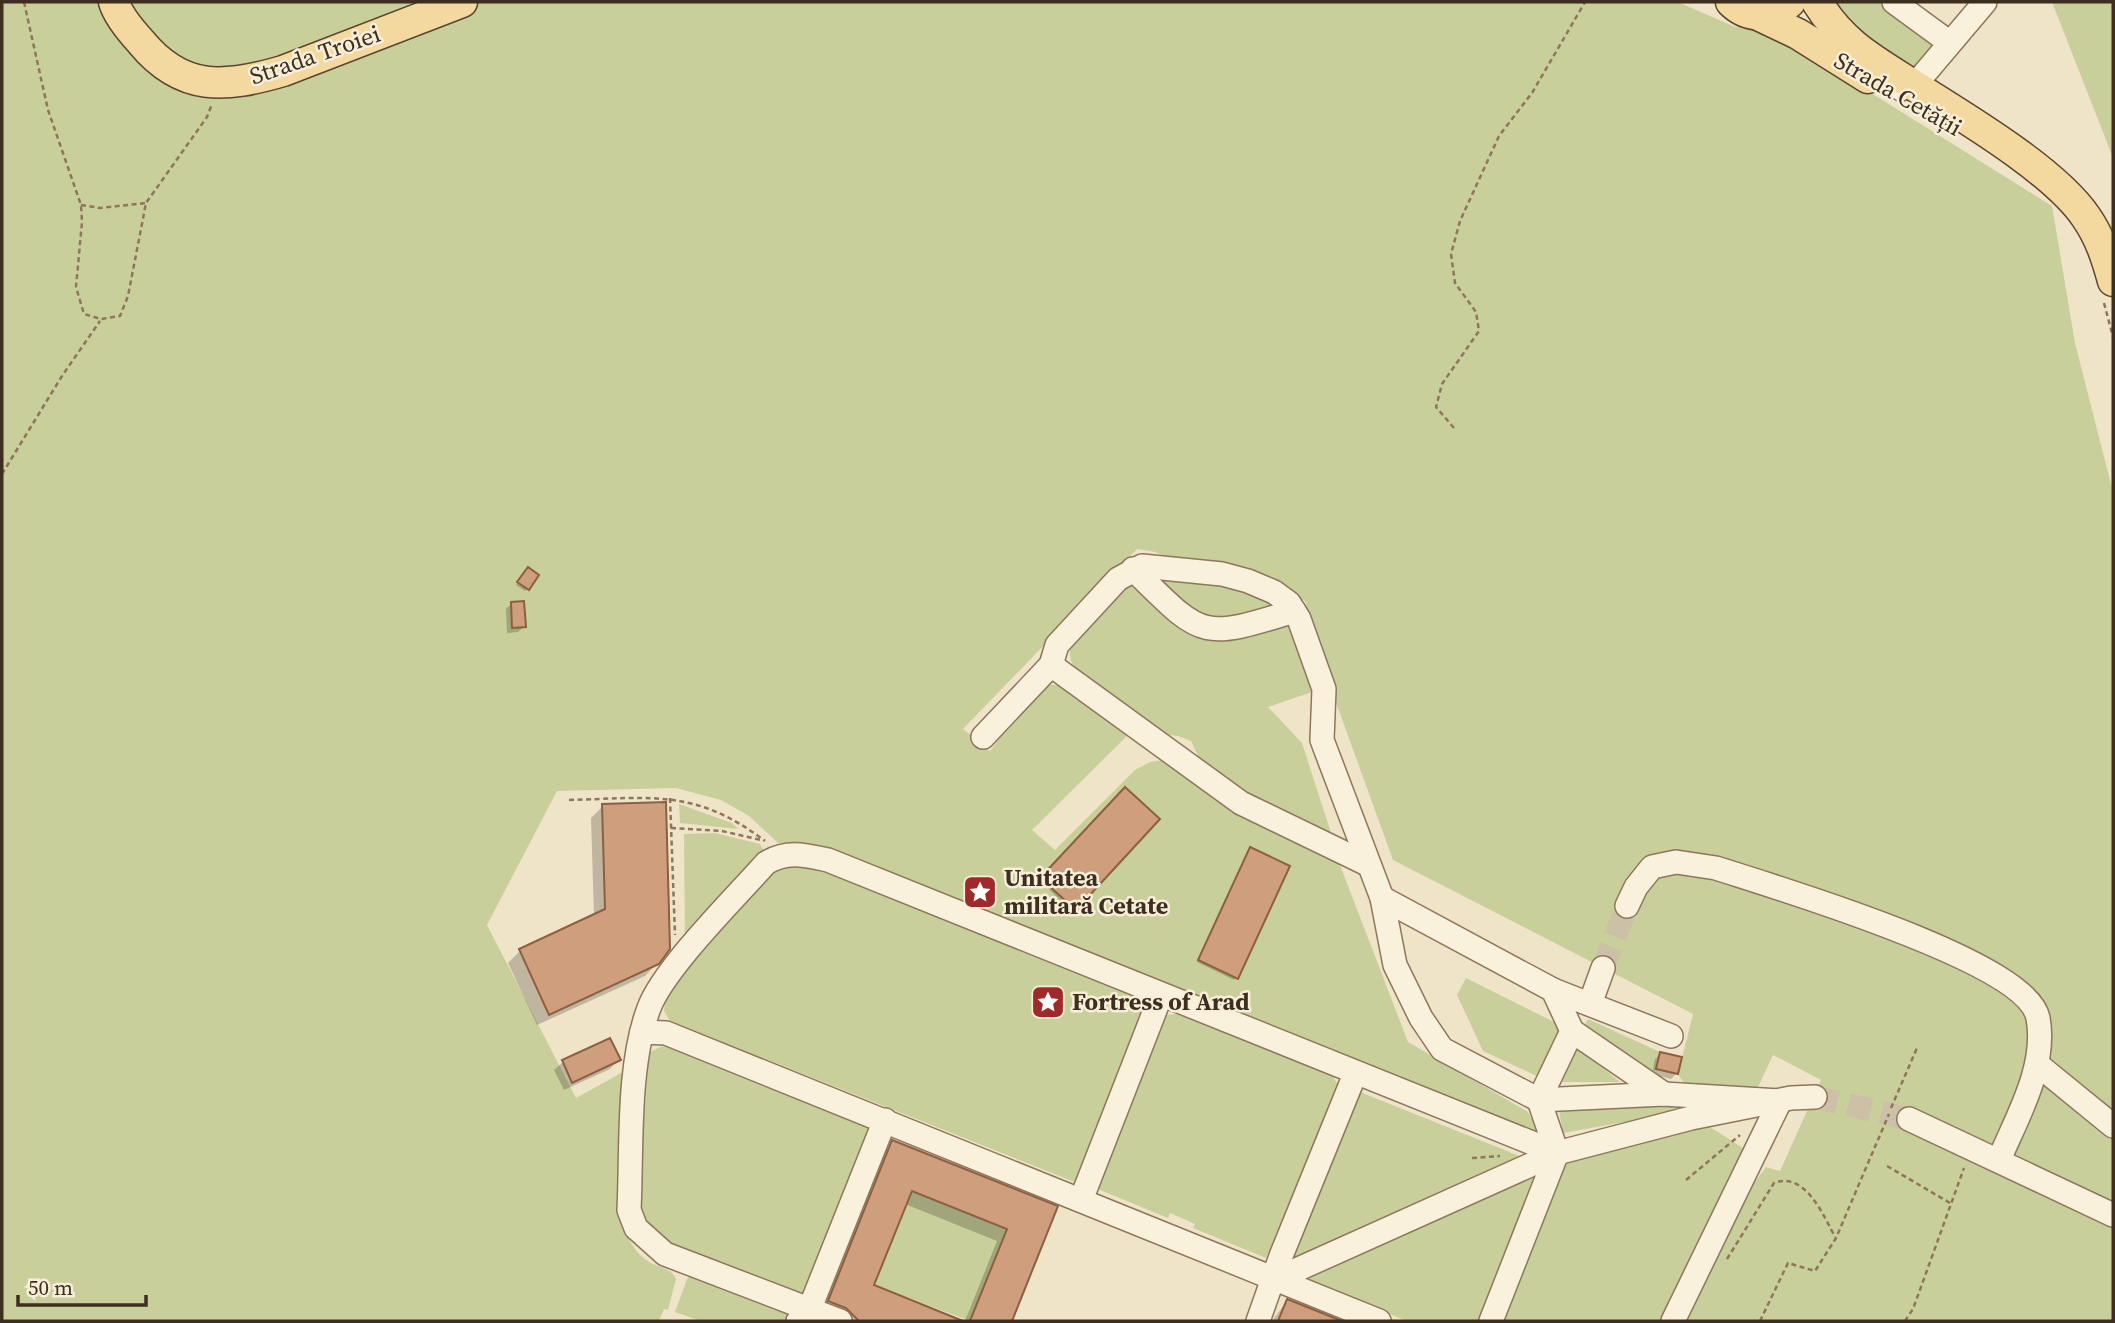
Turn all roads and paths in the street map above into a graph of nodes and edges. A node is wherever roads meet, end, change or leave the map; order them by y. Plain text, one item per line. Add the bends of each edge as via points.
1 (24, 2) edge
2 (114, 2) edge
3 (463, 2) edge
4 (1585, 2) edge
5 (1790, 2) edge
6 (1817, 2) edge
7 (1894, 2) edge
8 (1985, 2) edge
9 (1743, 8) edge
10 (1950, 43) junction
11 (1818, 47) junction
12 (222, 83) junction
13 (1914, 85) junction
14 (2042, 172) junction
15 (146, 203) junction
16 (81, 205) junction
17 (2108, 290) edge
18 (101, 319) junction
19 (2113, 337) edge
20 (1454, 428) dead end
21 (2, 474) edge
22 (1133, 569) junction
23 (1294, 611) junction
24 (1051, 665) junction
25 (983, 737) dead end
26 (670, 798) junction
27 (569, 800) dead end
28 (671, 828) junction
29 (773, 848) junction
30 (1367, 864) junction
31 (1382, 898) junction
32 (1627, 906) tunnel mouth
33 (676, 967) junction
34 (1603, 968) tunnel mouth
35 (1553, 989) junction
36 (1161, 995) junction
37 (1590, 1004) junction
38 (642, 1031) junction
39 (1573, 1031) junction
40 (1671, 1036) dead end
41 (1917, 1048) dead end
42 (2036, 1064) junction
43 (1355, 1074) junction
44 (1664, 1094) junction
45 (1815, 1097) tunnel mouth
46 (1539, 1100) junction
47 (1780, 1101) junction
48 (1909, 1119) tunnel mouth
49 (885, 1120) junction
50 (2113, 1126) edge
51 (1493, 1128) junction
52 (1742, 1133) dead end
53 (1972, 1147) junction
54 (1557, 1153) junction
55 (1999, 1160) junction
56 (1887, 1166) dead end
57 (1496, 1180) junction
58 (1686, 1180) dead end
59 (1081, 1200) junction
60 (1950, 1203) junction
61 (2113, 1215) edge
62 (1836, 1238) junction
63 (1702, 1262) junction
64 (1274, 1280) junction
65 (804, 1315) edge
66 (839, 1321) edge
67 (1258, 1321) edge
68 (1379, 1321) edge
69 (1491, 1321) edge
70 (1673, 1321) edge
71 (1760, 1321) edge
72 (1905, 1321) edge

1 - 16 path via 48,110
2 - 12 main road, Strada Troiei via 134,34 170,72
3 - 12 main road, Strada Troiei via 283,71
4 - 20 path via 1532,93 1499,136 1460,221 1451,254 1455,283 1476,312 1479,331 1442,384 1436,407
5 - 9 main road, Strada Cetății via 1775,12
6 - 13 main road, Strada Cetății via 1847,41
7 - 10 lane
8 - 10 lane
9 - 11 main road, Strada Cetății
10 - 13 lane
11 - 13 lane via 1841,53 1891,86 1906,89
11 - 14 main road, Strada Cetății via 1914,107
12 - 15 path via 207,117
13 - 14 main road, Strada Cetății
14 - 17 main road, Strada Cetății via 2065,190 2101,242
15 - 16 path via 100,208
15 - 18 path via 128,296 120,316
16 - 18 path via 76,287 84,314
17 - 19 path
18 - 21 path
22 - 23 lane via 1142,566 1222,574 1274,592
22 - 23 lane via 1180,615 1210,630 1243,628
22 - 24 lane via 1118,579 1057,645
23 - 30 lane via 1324,689 1322,740
24 - 25 lane
24 - 30 lane via 1241,803
26 - 27 path
26 - 28 path
26 - 29 path via 691,801 739,822
28 - 29 path via 723,831
28 - 33 path
29 - 33 lane via 766,863
29 - 36 lane via 828,860
30 - 31 lane
31 - 35 lane
31 - 46 lane via 1395,965 1442,1049
32 - 42 lane via 1652,867 1676,862 1716,868 1948,949 2028,998 2038,1017
33 - 38 lane via 649,1006
34 - 37 lane
35 - 37 lane
35 - 39 lane
36 - 43 lane
36 - 59 lane
37 - 40 lane
38 - 49 lane via 666,1033
38 - 65 lane via 629,1210 636,1228 665,1254
39 - 44 lane
39 - 46 lane
41 - 62 path
42 - 50 lane
42 - 55 lane
43 - 51 lane
43 - 64 lane
44 - 46 lane
44 - 47 lane
45 - 47 lane
46 - 54 lane
47 - 54 lane via 1691,1118
47 - 63 lane
48 - 53 lane
49 - 59 lane
49 - 65 lane
51 - 54 lane
51 - 57 path
52 - 58 path
53 - 55 lane
53 - 60 path
54 - 57 lane
54 - 69 lane
55 - 61 lane
56 - 60 path
57 - 64 lane
59 - 64 lane
60 - 72 path
62 - 63 path via 1817,1203 1796,1183 1783,1180 1774,1184 1725,1262
62 - 71 path via 1815,1271 1788,1263
63 - 70 lane
64 - 67 lane
64 - 68 lane
65 - 66 lane

